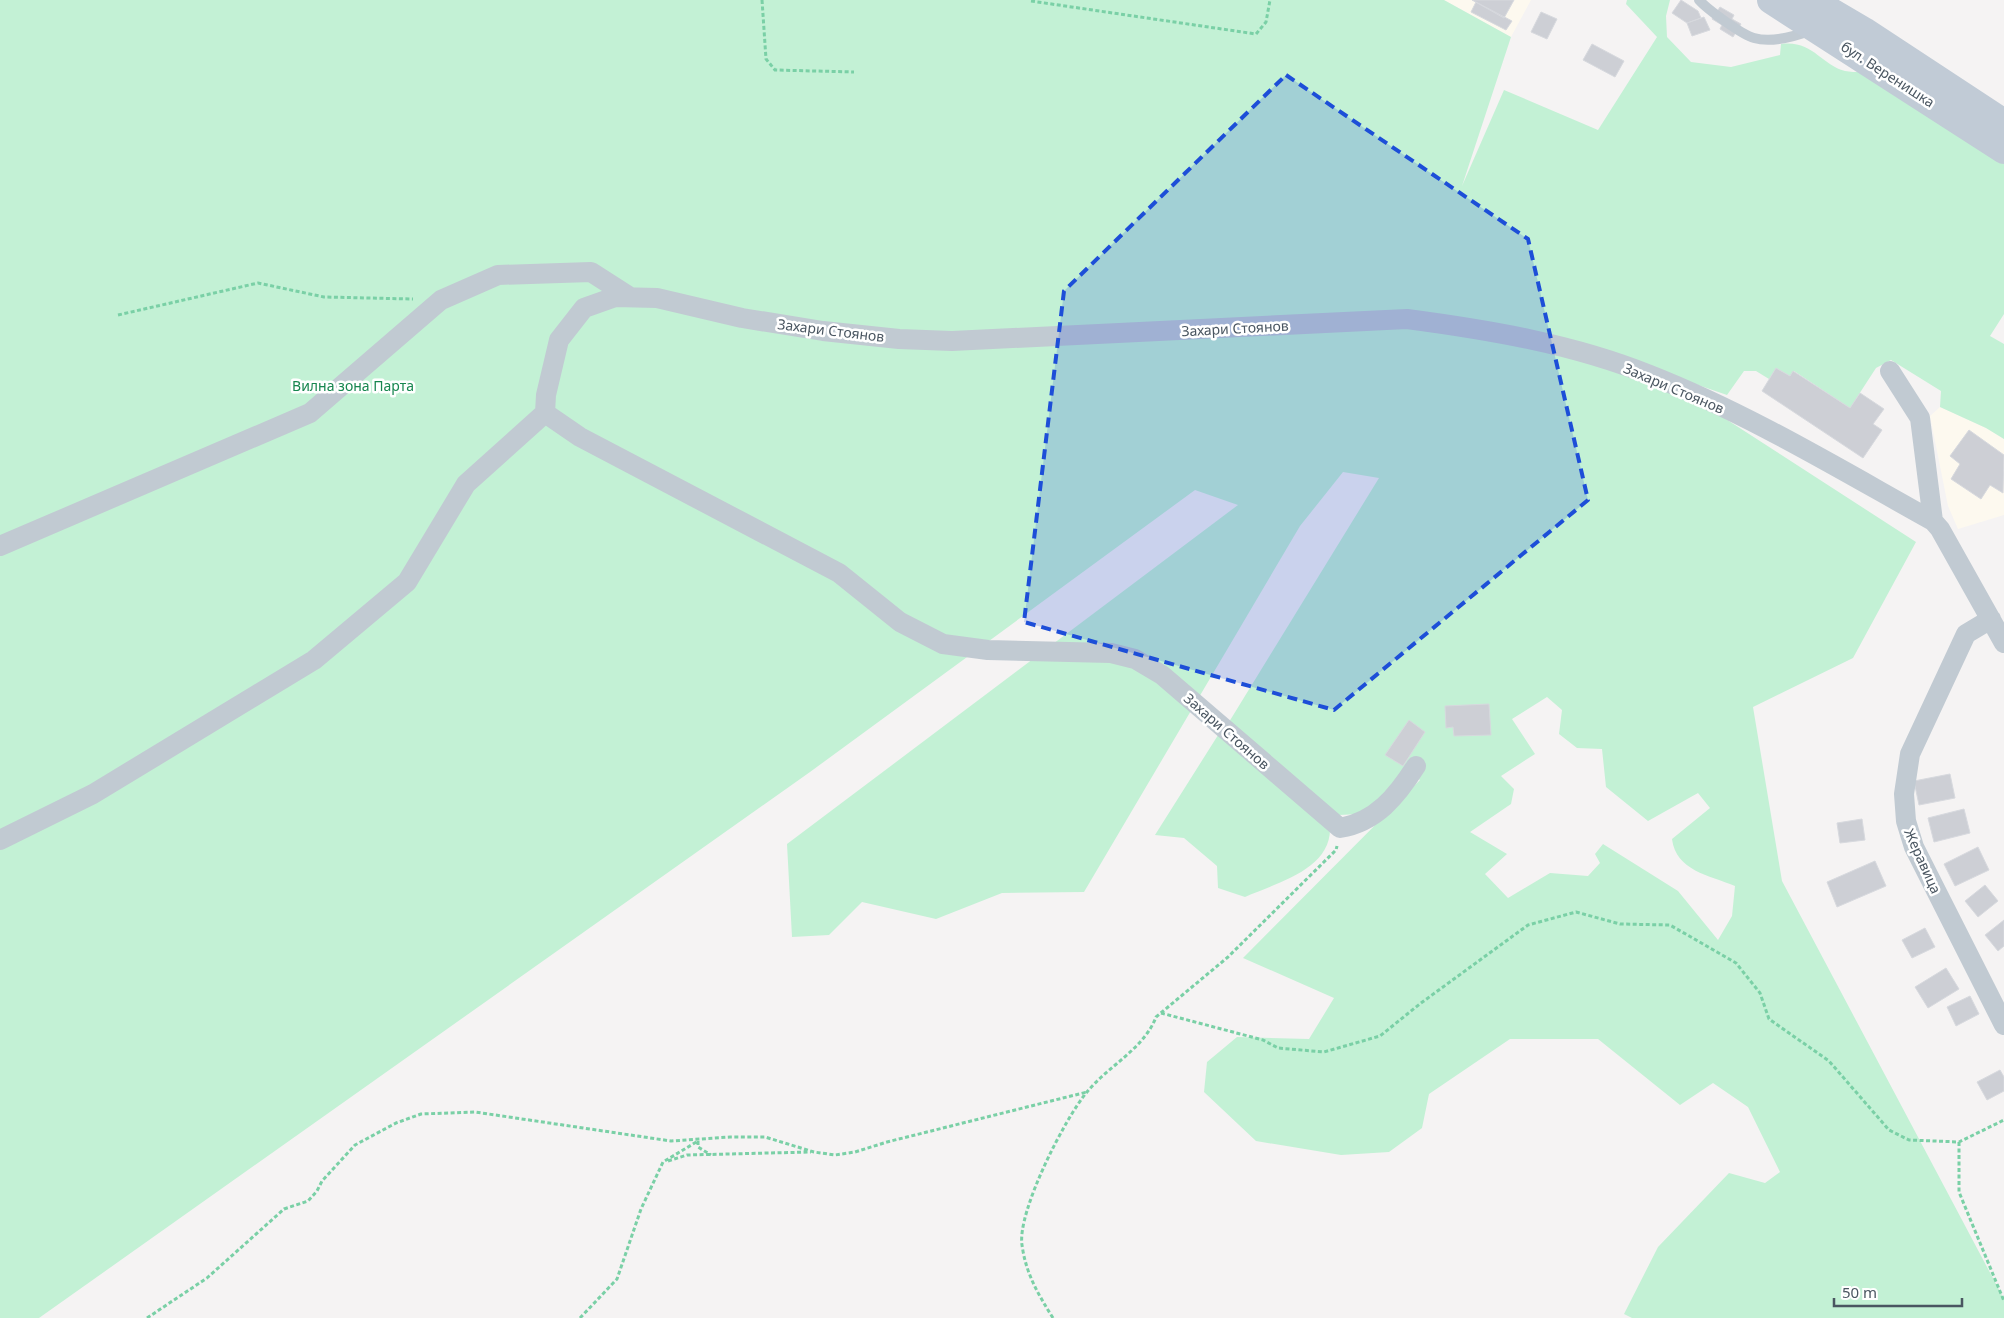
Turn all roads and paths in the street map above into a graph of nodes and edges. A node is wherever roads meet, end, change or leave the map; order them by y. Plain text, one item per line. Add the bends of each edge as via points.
1 (762, 0) edge
2 (1270, 0) edge
3 (1699, 0) edge
4 (1772, 0) edge
5 (1031, 1) edge
6 (1820, 13) edge
7 (854, 72) dead end
8 (2004, 123) edge
9 (2004, 150) edge
10 (630, 297) junction
11 (441, 300) junction
12 (118, 315) dead end
13 (1890, 370) dead end
14 (545, 413) junction
15 (1932, 521) junction
16 (0, 546) edge
17 (1991, 619) junction
18 (2004, 644) edge
19 (1416, 766) dead end
20 (1340, 828) junction
21 (0, 840) edge
22 (1161, 1013) junction
23 (2004, 1025) edge
24 (1087, 1092) junction
25 (2004, 1120) edge
26 (698, 1140) junction
27 (1959, 1142) junction
28 (814, 1152) junction
29 (712, 1155) junction
30 (663, 1162) junction
31 (2004, 1301) edge
32 (147, 1318) edge
33 (580, 1318) edge
34 (1053, 1318) edge

1 - 7 path via 766,59 775,70
2 - 5 path via 1266,22 1256,34
3 - 6 lane via 1708,10 1754,38 1796,36
4 - 6 main road, бул. Веренишка
6 - 8 main road, бул. Веренишка
6 - 9 main road, бул. Веренишка
10 - 11 street via 591,272 498,275
10 - 14 street, Захари Стоянов via 615,297 584,308 559,340
10 - 15 street, Захари Стоянов via 657,298 742,318 823,331 952,341 1407,319 1470,327 1551,343 1649,374 1722,406
11 - 12 path via 324,297 258,283
11 - 16 street via 310,413
13 - 15 street via 1920,418
14 - 20 street, Захари Стоянов via 580,437 838,573 909,626 943,644 988,650 1111,653 1135,659 1162,675
14 - 21 street via 466,484 407,582 314,660 93,794
15 - 17 street, Захари Стоянов via 1940,529
17 - 18 street, Захари Стоянов
17 - 23 street, Жеравица via 1966,634 1910,754 1904,794 1906,821 1914,847
19 - 20 street via 1401,789 1378,812 1355,825
20 - 22 path via 1336,850 1228,957
22 - 24 path via 1150,1031
22 - 27 path via 1263,1040 1278,1048 1324,1052 1380,1036 1528,925 1576,912 1620,924 1670,925 1736,963 1760,992 1769,1019 1829,1061 1889,1130 1909,1140
24 - 28 path via 855,1152 835,1155
24 - 34 path via 1063,1130 1034,1190 1024,1220 1022,1244 1033,1286
25 - 27 path
26 - 28 path via 765,1137
26 - 29 path via 698,1147
26 - 30 path
26 - 32 path via 642,1138 475,1112 421,1114 355,1145 308,1201 284,1210 207,1278
27 - 31 path via 1959,1192
28 - 29 path
29 - 30 path via 687,1155
30 - 33 path via 617,1279

